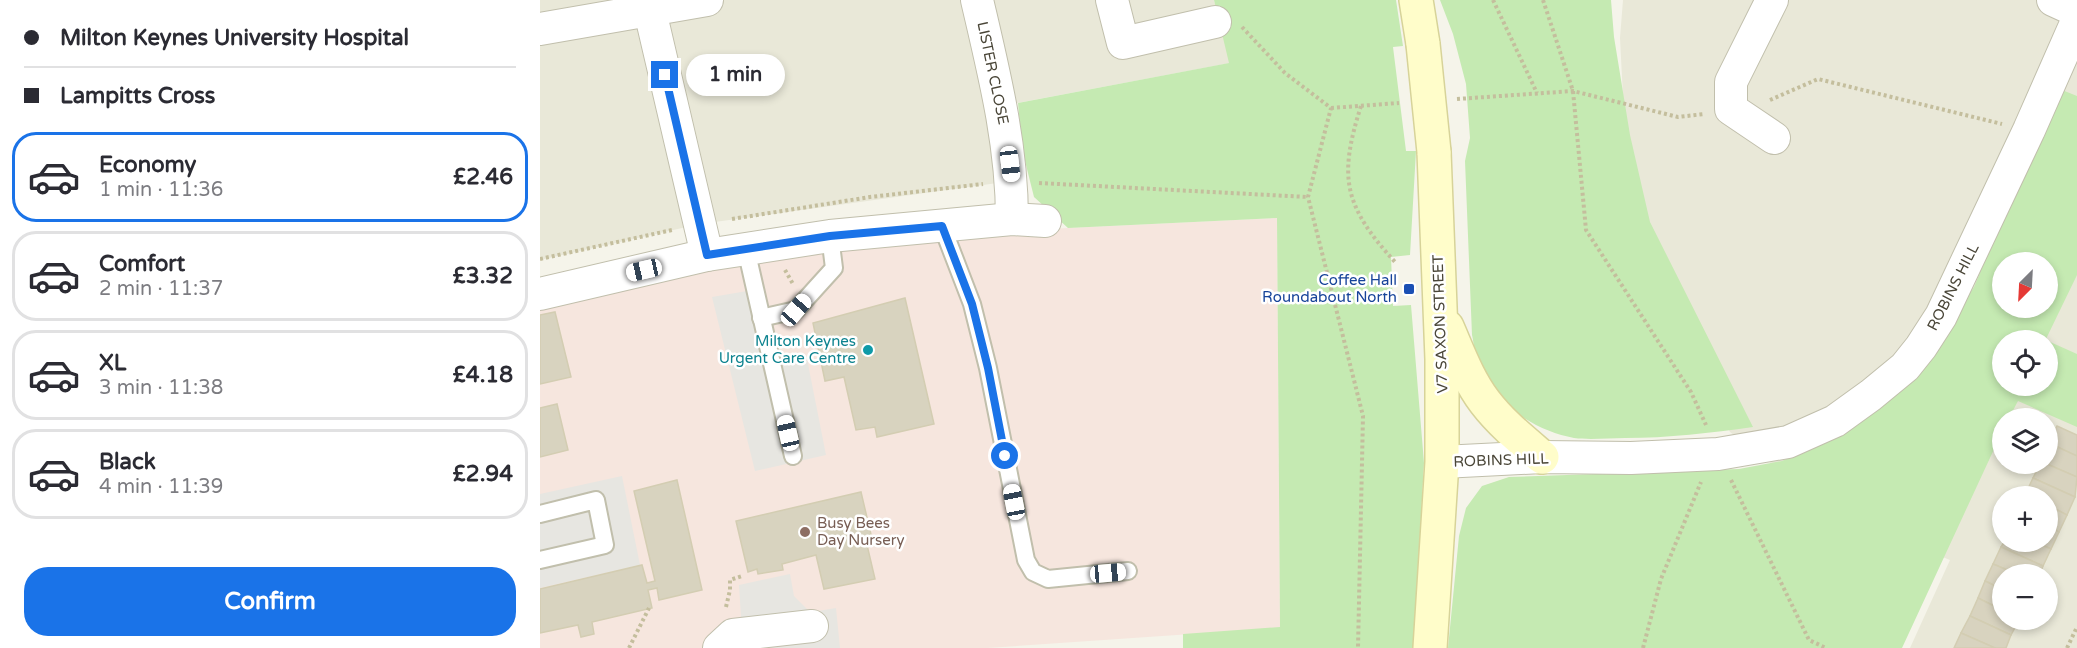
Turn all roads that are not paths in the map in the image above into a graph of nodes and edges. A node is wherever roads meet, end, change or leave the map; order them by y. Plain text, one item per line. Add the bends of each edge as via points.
1 (707, 0) edge
2 (977, 0) edge
3 (1112, 0) edge
4 (1416, 0) edge
5 (1772, 0) edge
6 (2053, 0) edge
7 (650, 11) junction
8 (2077, 11) edge
9 (2077, 21) edge
10 (1227, 23) road end
11 (540, 29) edge
12 (1774, 138) dead end
13 (1012, 219) junction
14 (1045, 221) dead end
15 (942, 226) junction
16 (830, 236) junction
17 (746, 249) junction
18 (707, 255) junction
19 (540, 294) edge
20 (1441, 314) junction
21 (761, 318) junction
22 (793, 456) dead end
23 (1542, 457) junction
24 (1442, 462) junction
25 (540, 514) edge
26 (540, 560) edge
27 (1128, 571) dead end
28 (812, 627) dead end
29 (719, 648) edge
30 (1430, 648) edge

1 - 7 street
2 - 13 street, LISTER CLOSE via 1006,129
3 - 10 street via 1123,44
4 - 20 street, V7 SAXON STREET, bridge via 1434,152
5 - 12 street via 1731,81 1731,109
6 - 8 street
7 - 11 street
7 - 18 street
9 - 23 street, ROBINS HILL via 1941,316 1905,367 1871,395 1835,421 1788,442 1719,454
13 - 14 street
13 - 15 street
15 - 16 street
15 - 27 lane via 972,304 1026,561 1033,573 1048,579
16 - 17 street
16 - 21 lane via 834,268 796,310
17 - 18 street
17 - 21 lane
18 - 19 street
20 - 23 street via 1484,401
20 - 24 street, V7 SAXON STREET
21 - 22 lane
23 - 24 street, ROBINS HILL
24 - 30 street, V7 SAXON STREET
25 - 26 lane via 597,500 605,545
28 - 29 street via 734,635

